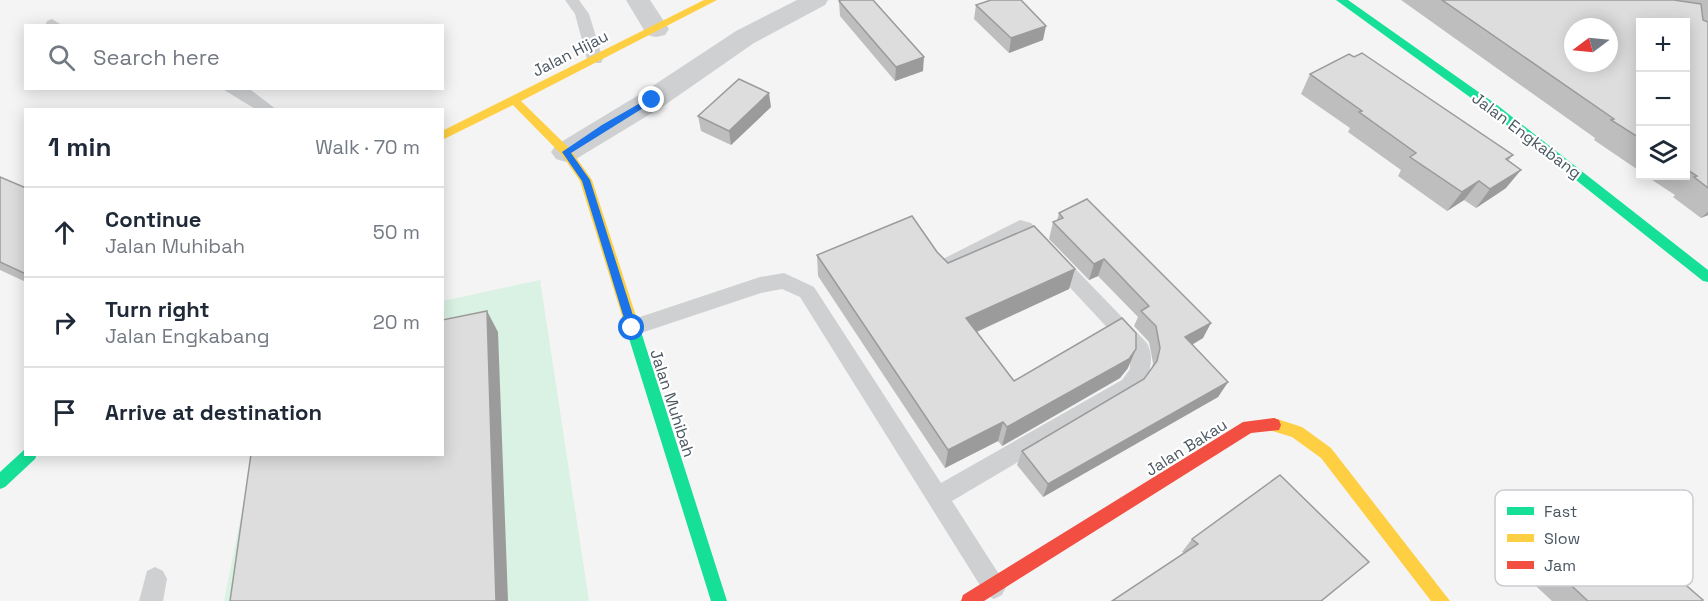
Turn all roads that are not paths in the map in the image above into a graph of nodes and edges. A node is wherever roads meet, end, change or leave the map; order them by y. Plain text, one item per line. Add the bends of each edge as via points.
1 (572, 0) edge
2 (638, 0) edge
3 (712, 0) edge
4 (816, 0) edge
5 (1341, 0) edge
6 (656, 28) junction
7 (595, 59) junction
8 (234, 90) edge
9 (514, 100) junction
10 (267, 108) edge
11 (444, 135) edge
12 (566, 152) junction
13 (944, 267) edge
14 (1708, 277) edge
15 (632, 328) junction
16 (28, 456) edge
17 (0, 482) edge
18 (936, 498) junction
19 (994, 587) junction
20 (719, 601) edge
21 (969, 601) edge
22 (1442, 601) edge

1 - 7 lane via 582,14
2 - 6 street
3 - 6 street, Jalan Hijau
4 - 12 street via 745,37
5 - 14 street, Jalan Engkabang via 1493,108
6 - 7 street, Jalan Hijau
7 - 9 street, Jalan Hijau
8 - 10 lane
9 - 11 street, Jalan Hijau
9 - 12 street, Jalan Muhibah
12 - 15 street, Jalan Muhibah via 586,180
13 - 18 lane via 1020,227 1025,228 1140,349 1142,363 1139,376 1129,386
15 - 18 lane via 760,285 784,281 807,292
15 - 20 street, Jalan Muhibah
16 - 17 street
18 - 19 lane
19 - 21 street, Jalan Bakau
19 - 22 street, Jalan Bakau via 1248,427 1270,424 1297,432 1326,453

